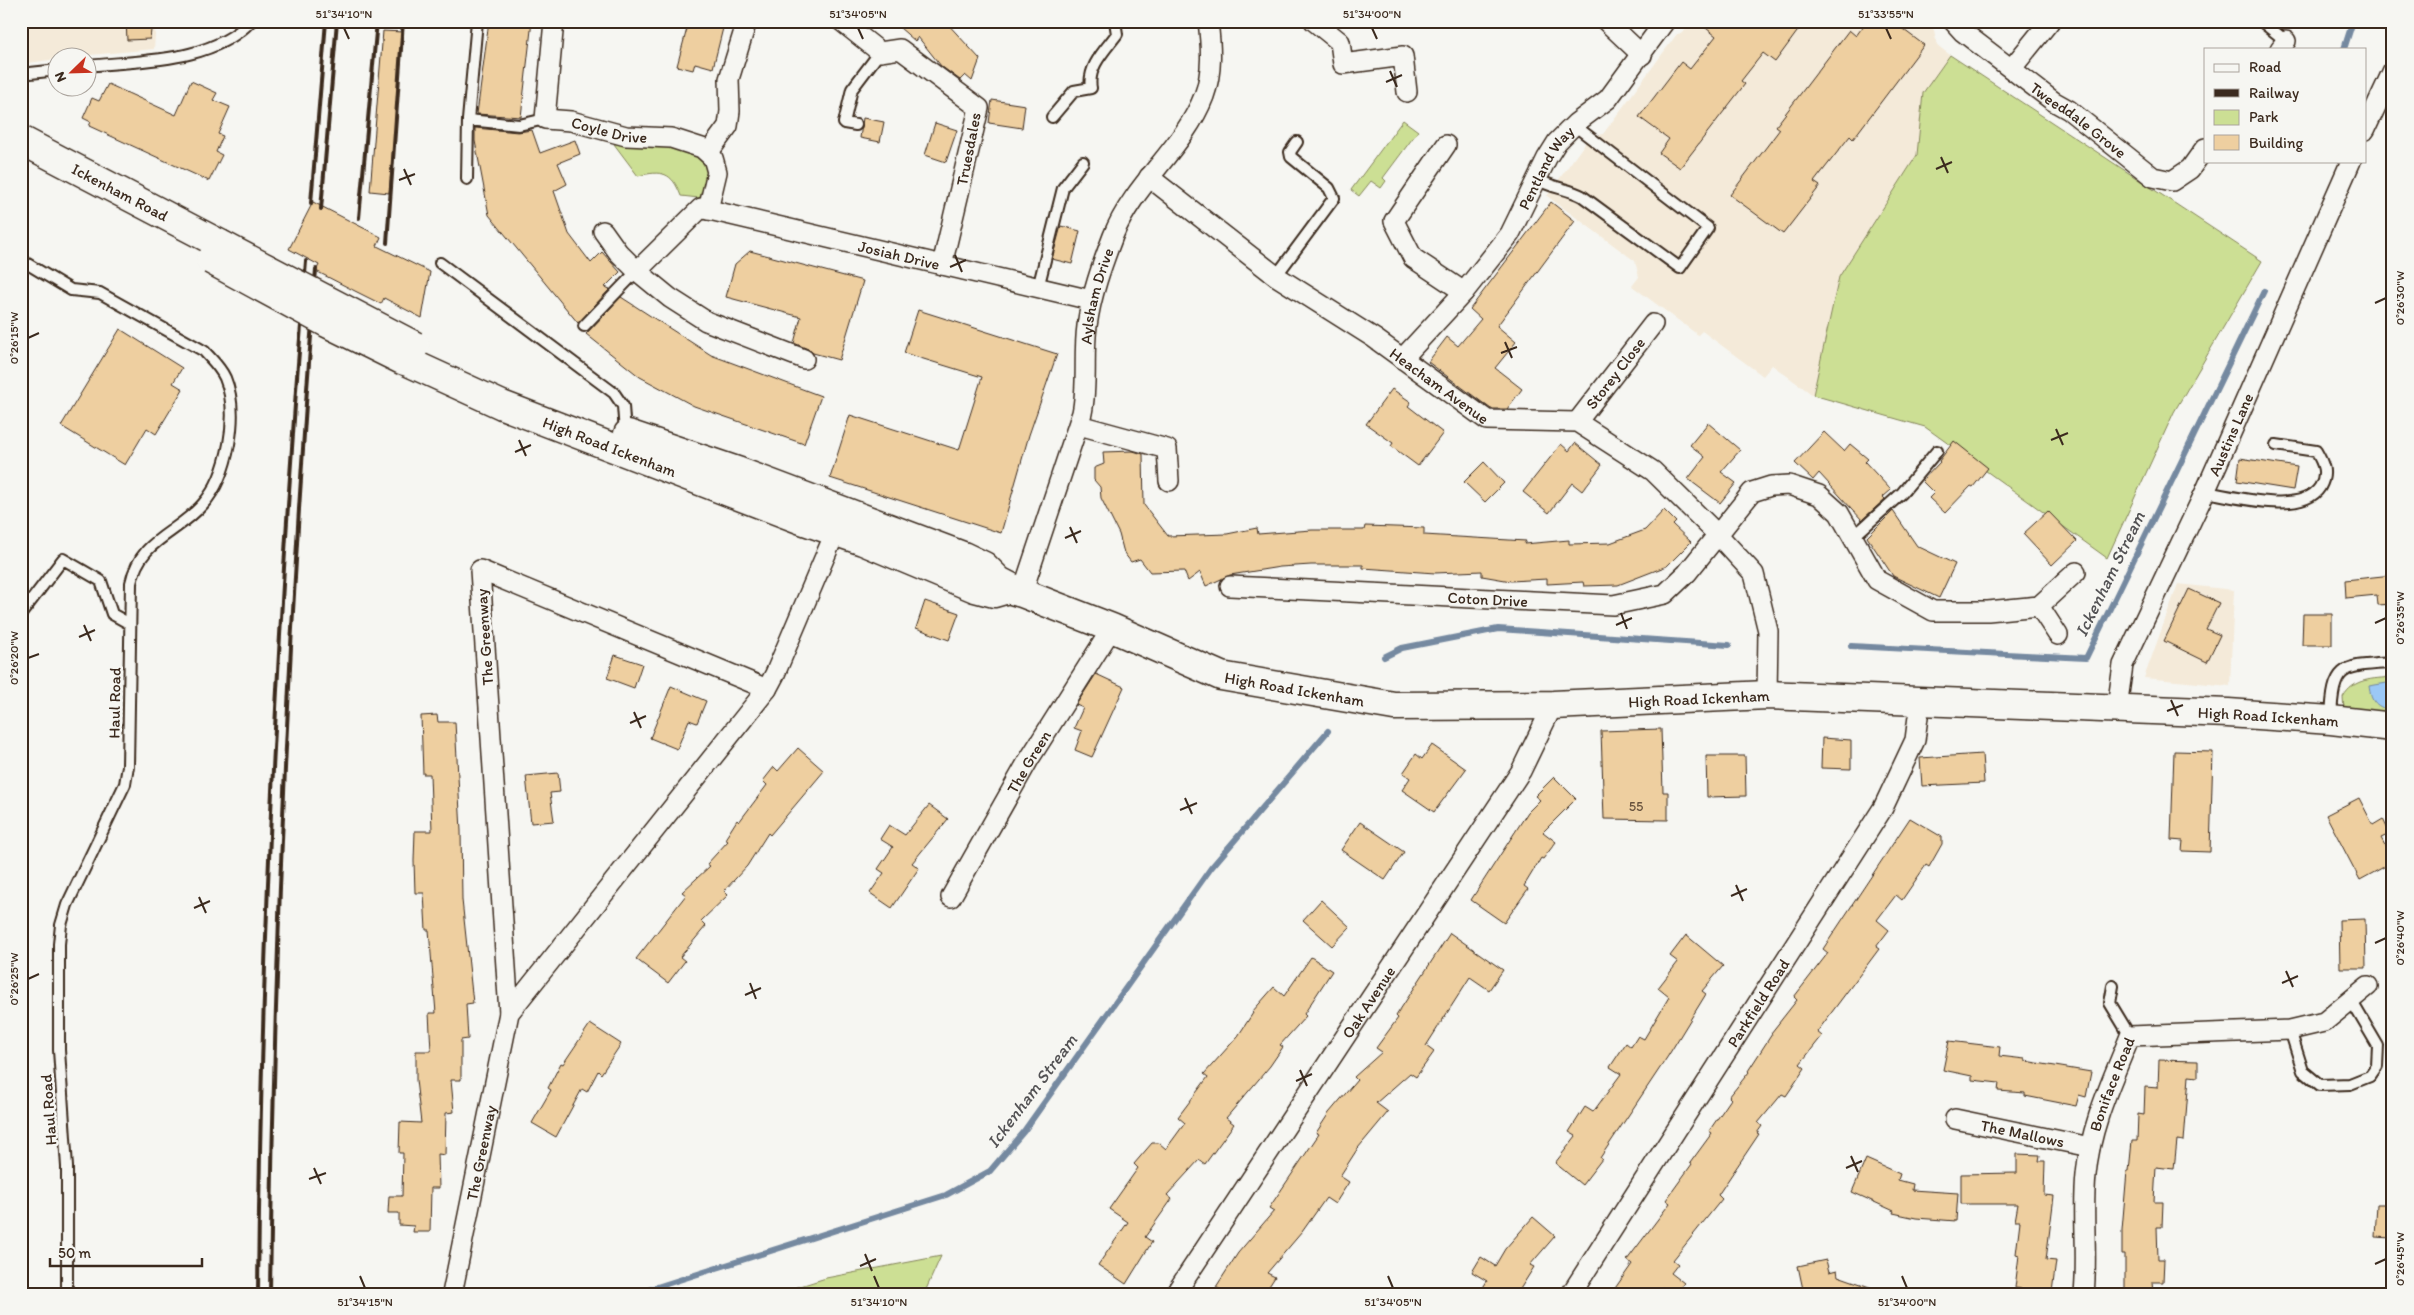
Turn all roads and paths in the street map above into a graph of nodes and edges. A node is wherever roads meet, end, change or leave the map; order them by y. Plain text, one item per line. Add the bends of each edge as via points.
1 (251, 21) edge
2 (477, 21) edge
3 (554, 21) edge
4 (747, 21) edge
5 (842, 21) edge
6 (1115, 21) edge
7 (1314, 21) edge
8 (1606, 21) edge
9 (1665, 21) edge
10 (1953, 21) edge
11 (2050, 21) edge
12 (2261, 21) edge
13 (1214, 22) edge
14 (2283, 45) edge
15 (880, 52) junction
16 (1642, 55) junction
17 (98, 65) edge
18 (2012, 68) junction
19 (2393, 70) edge
20 (48, 71) edge
21 (21, 74) edge
22 (1407, 92) dead end
23 (1052, 117) dead end
24 (545, 119) junction
25 (468, 120) junction
26 (1574, 125) junction
27 (856, 126) dead end
28 (2366, 128) edge
29 (21, 140) edge
30 (1297, 142) dead end
31 (1446, 145) dead end
32 (2204, 149) edge
33 (709, 152) junction
34 (21, 155) edge
35 (1083, 162) dead end
36 (2351, 162) edge
37 (1148, 177) junction
38 (466, 179) dead end
39 (1537, 179) junction
40 (708, 210) junction
41 (604, 231) dead end
42 (215, 252) junction
43 (21, 260) edge
44 (440, 263) dead end
45 (942, 265) junction
46 (637, 271) junction
47 (1276, 276) junction
48 (1038, 288) junction
49 (1464, 292) junction
50 (1091, 300) junction
51 (1653, 324) dead end
52 (584, 326) dead end
53 (410, 354) junction
54 (1402, 358) junction
55 (804, 359) dead end
56 (1577, 422) junction
57 (1079, 425) junction
58 (625, 433) junction
59 (2276, 445) dead end
60 (1937, 451) dead end
61 (1169, 481) dead end
62 (2205, 492) junction
63 (840, 521) junction
64 (1718, 535) junction
65 (1852, 538) junction
66 (2076, 572) dead end
67 (1230, 586) dead end
68 (1022, 593) junction
69 (2039, 606) junction
70 (21, 614) edge
71 (130, 624) junction
72 (1112, 628) junction
73 (2058, 635) dead end
74 (2393, 663) edge
75 (766, 689) junction
76 (1767, 696) junction
77 (1920, 701) junction
78 (1553, 705) junction
79 (2117, 708) junction
80 (2331, 720) junction
81 (2393, 727) edge
82 (951, 896) dead end
83 (2113, 986) dead end
84 (2368, 986) dead end
85 (2350, 1000) junction
86 (509, 1013) junction
87 (2290, 1030) junction
88 (2130, 1036) junction
89 (1955, 1120) dead end
90 (2090, 1147) junction
91 (67, 1294) edge
92 (452, 1294) edge
93 (1175, 1294) edge
94 (1571, 1294) edge
95 (2084, 1294) edge

1 - 17 lane via 234,37 203,51
2 - 25 lane
3 - 24 street
4 - 33 street via 730,79 728,126
5 - 15 street
6 - 23 lane via 1117,34 1092,69 1089,76 1091,88 1074,91
7 - 22 street via 1340,42 1343,64 1403,56
8 - 16 street
9 - 16 street, Pentland Way
10 - 18 street, Tweeddale Grove via 1962,32
11 - 18 street
12 - 14 lane
13 - 37 street, Aylsham Drive via 1204,96 1190,123
15 - 27 lane via 852,89 844,123
15 - 45 street, Truesdales via 900,49 979,108
16 - 26 street, Pentland Way via 1608,100
18 - 32 street, Tweeddale Grove via 2153,177 2172,181 2190,169
19 - 28 street
20 - 21 lane
24 - 25 lane via 519,125
24 - 33 street, Coyle Drive via 571,121 631,137 671,138
25 - 38 lane
26 - 39 street, Pentland Way via 1547,158
26 - 39 lane via 1708,228 1680,268 1582,196
29 - 42 main road, Ickenham Road
30 - 47 lane via 1290,152 1291,157 1329,188 1334,198
31 - 49 street via 1394,221 1413,258
33 - 40 street via 717,172
34 - 42 main road, Ickenham Road via 38,168
35 - 48 lane via 1063,188
36 - 62 street, Austins Lane
37 - 47 street, Heacham Avenue
37 - 50 street, Aylsham Drive via 1120,219
39 - 49 street, Pentland Way via 1510,234
40 - 45 street, Josiah Drive
40 - 46 street via 702,208
41 - 46 street
42 - 53 main road, High Road Ickenham, bridge via 327,323
43 - 71 lane, Haul Road via 71,290 100,293 204,351 217,364 225,379 231,417 225,462 204,503 149,547 134,568
44 - 58 lane via 614,393 623,406
45 - 48 street, Josiah Drive
46 - 52 lane
46 - 55 street via 706,321
47 - 54 street, Heacham Avenue
48 - 50 street, Josiah Drive
49 - 54 street, Pentland Way
50 - 57 street, Aylsham Drive via 1086,328 1085,402
51 - 56 street, Storey Close
53 - 58 main road, High Road Ickenham
53 - 63 main road, High Road Ickenham via 502,405
54 - 56 street, Heacham Avenue via 1487,420
56 - 64 street via 1652,471
57 - 61 street via 1167,449
57 - 68 street, Aylsham Drive
58 - 63 main road, High Road Ickenham
59 - 62 lane via 2316,451 2324,465 2323,480 2317,492 2292,503
60 - 65 lane via 1902,493
62 - 79 street, Austins Lane via 2123,665
63 - 68 main road, High Road Ickenham via 975,588 994,593 1008,588
63 - 75 street, The Greenway
64 - 65 street, Coton Drive via 1752,492 1789,485 1819,495 1839,513
64 - 67 street, Coton Drive via 1687,574 1665,594 1613,606
64 - 76 street via 1754,574 1768,631
65 - 69 street, Coton Drive via 1877,580 1933,611 1988,611
66 - 69 street
68 - 72 main road, High Road Ickenham
69 - 73 street
70 - 71 lane via 63,559 101,582 112,614
71 - 91 lane, Haul Road via 125,784 67,905 59,944 59,1050 67,1167
72 - 78 main road, High Road Ickenham via 1221,676 1291,689 1394,706
72 - 82 street, The Green via 1028,761
74 - 80 lane via 2353,665 2340,675 2332,690
75 - 86 street, The Greenway
75 - 86 street, The Greenway via 480,570
76 - 77 main road, High Road Ickenham
76 - 78 main road, High Road Ickenham
77 - 79 main road, High Road Ickenham
77 - 94 street, Parkfield Road via 1915,740 1883,808
78 - 93 street, Oak Avenue via 1521,770
79 - 80 main road, High Road Ickenham
80 - 81 main road, High Road Ickenham
83 - 88 lane via 2110,1002
84 - 85 street, Boniface Road
85 - 87 street, Boniface Road via 2324,1022
85 - 87 lane via 2378,1046 2377,1066 2370,1076 2350,1084 2320,1085 2304,1071
86 - 92 street, The Greenway
87 - 88 street, Boniface Road
88 - 90 street, Boniface Road via 2097,1119
89 - 90 street, The Mallows
90 - 95 street, Boniface Road via 2084,1206

